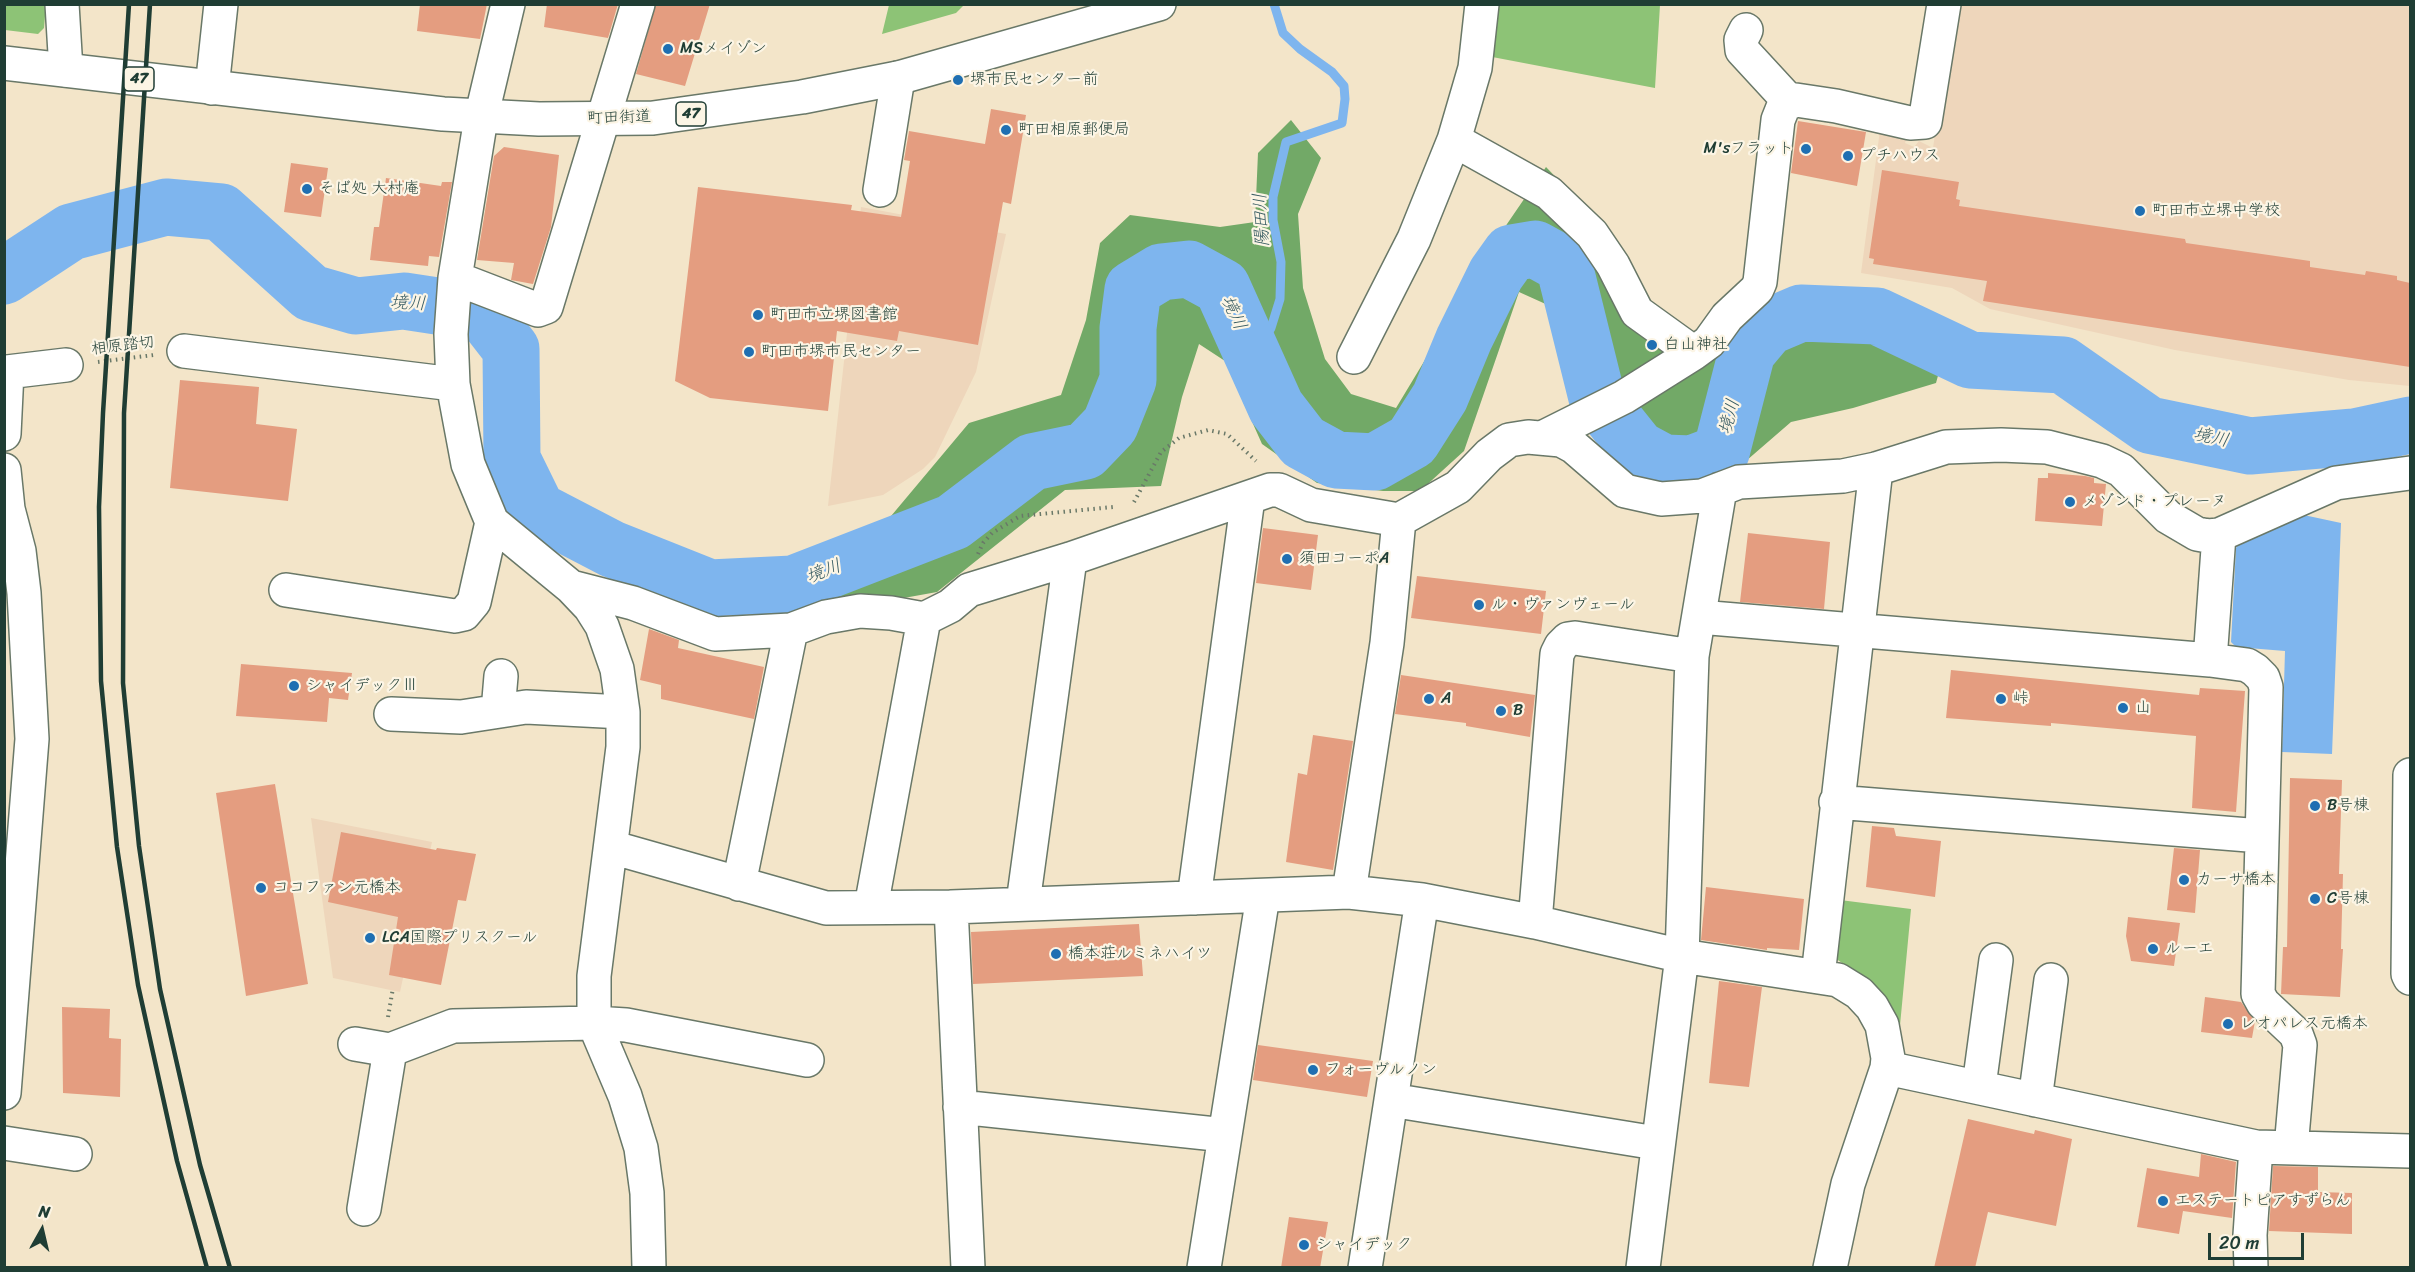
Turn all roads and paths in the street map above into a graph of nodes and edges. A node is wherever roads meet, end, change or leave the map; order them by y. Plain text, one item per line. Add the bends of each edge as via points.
1 (62, 4) edge
2 (221, 4) edge
3 (508, 4) edge
4 (638, 4) edge
5 (1159, 4) edge
6 (1482, 4) edge
7 (1944, 4) edge
8 (1746, 30) dead end
9 (4, 63) edge
10 (66, 70) junction
11 (898, 78) junction
12 (212, 88) junction
13 (1789, 101) junction
14 (481, 118) junction
15 (604, 119) junction
16 (1454, 140) junction
17 (880, 190) dead end
18 (455, 282) junction
19 (184, 351) joint
20 (1694, 353) junction
21 (1354, 357) dead end
22 (66, 365) joint
23 (453, 384) junction
24 (4, 434) edge
25 (1544, 437) junction
26 (1876, 469) junction
27 (4, 470) edge
28 (2410, 473) edge
29 (1720, 489) junction
30 (1263, 494) junction
31 (1126, 506) dead end
32 (1114, 507) dead end
33 (6, 509) edge
34 (1399, 520) junction
35 (492, 522) junction
36 (2220, 535) junction
37 (1070, 559) junction
38 (571, 587) junction
39 (286, 590) dead end
40 (969, 590) junction
41 (1699, 617) junction
42 (924, 619) junction
43 (791, 630) junction
44 (1857, 630) junction
45 (1692, 656) junction
46 (2210, 660) junction
47 (501, 676) dead end
48 (498, 711) junction
49 (623, 712) junction
50 (391, 714) dead end
51 (18, 725) edge
52 (2410, 775) edge
53 (1836, 802) junction
54 (2261, 836) junction
55 (611, 847) junction
56 (739, 884) junction
57 (1349, 892) junction
58 (1263, 896) junction
59 (1194, 898) junction
60 (1422, 900) junction
61 (1023, 903) junction
62 (871, 906) junction
63 (951, 907) junction
64 (1535, 922) junction
65 (1682, 956) junction
66 (1996, 960) dead end
67 (1818, 975) junction
68 (2410, 978) edge
69 (2051, 980) dead end
70 (594, 1023) junction
71 (355, 1044) dead end
72 (390, 1050) junction
73 (807, 1060) dead end
74 (1887, 1068) junction
75 (5, 1077) edge
76 (1979, 1086) junction
77 (1391, 1100) junction
78 (2035, 1100) junction
79 (960, 1107) junction
80 (1225, 1135) junction
81 (4, 1143) edge
82 (1656, 1143) junction
83 (2256, 1147) junction
84 (2291, 1149) junction
85 (2410, 1151) edge
86 (75, 1154) dead end
87 (364, 1209) dead end
88 (649, 1268) edge
89 (968, 1268) edge
90 (1204, 1268) edge
91 (1365, 1268) edge
92 (1643, 1268) edge
93 (1830, 1268) edge
94 (2251, 1268) edge

1 - 10 street
2 - 12 street
3 - 14 street
4 - 15 street
5 - 11 street, 町田街道 / 47
6 - 16 street via 1475,68
7 - 13 street via 1925,122 1910,123 1836,106
8 - 13 street via 1742,50
9 - 10 street, 47
10 - 12 street, 47
11 - 15 street, 町田街道 / 47 via 703,113
11 - 17 street
12 - 14 street, 町田街道 / 47
13 - 20 street via 1778,120 1759,285 1709,342
14 - 15 street, 町田街道 / 47
14 - 18 street
15 - 18 street via 546,307 538,310
16 - 20 street via 1550,193 1592,234 1637,312
16 - 21 street via 1414,239
18 - 23 street
19 - 22 path, 相原踏切
19 - 23 street
20 - 25 street via 1624,397
22 - 24 street via 7,372
23 - 35 street via 468,464
25 - 29 street via 1574,447 1625,491 1680,499
25 - 34 street via 1509,440 1488,455 1458,487
26 - 29 street via 1844,476 1739,482
26 - 36 street via 1946,447 2047,447 2102,460 2121,470 2168,517 2197,534
26 - 44 street
27 - 33 street
28 - 36 street via 2336,483
29 - 41 street
30 - 31 path via 1261,465 1227,434 1208,430 1168,445 1135,501
30 - 34 street
30 - 37 street
30 - 59 street
32 - 40 path via 1020,516 1007,522 982,543
33 - 51 street via 19,551 24,593
34 - 57 street via 1387,643
35 - 38 street
35 - 39 street via 474,602 464,614 455,616
36 - 46 street
37 - 40 street
37 - 61 street
38 - 43 street via 633,603 716,634
38 - 49 street via 602,626 617,669
40 - 42 street via 950,606
41 - 44 street
41 - 45 street
42 - 43 street via 860,611 826,617
42 - 62 street
43 - 56 street
44 - 46 street
44 - 53 street
45 - 64 street via 1575,638 1561,646 1557,654
45 - 65 street
46 - 54 street via 2247,665 2266,687
47 - 48 street
48 - 49 street via 526,707
48 - 50 street via 461,717
49 - 55 street via 623,747
51 - 75 street via 32,753
52 - 68 street
53 - 54 street
53 - 67 street
54 - 84 street via 2258,994 2296,1034 2300,1045
55 - 56 street
55 - 70 street via 594,976
56 - 62 street via 826,908
57 - 58 street
57 - 60 street
58 - 59 street
58 - 80 street
59 - 61 street
60 - 64 street
60 - 77 street
61 - 63 street
62 - 63 street
63 - 79 street
64 - 65 street
65 - 67 street
65 - 82 street
66 - 76 street
67 - 74 street via 1850,986 1872,1007 1885,1035
69 - 78 street
70 - 72 street via 453,1026
70 - 73 street via 626,1025
70 - 88 street via 625,1096 641,1148 648,1193
71 - 72 street
72 - 87 street
74 - 76 street
74 - 93 street via 1848,1184
76 - 78 street
77 - 82 street
77 - 91 street
78 - 83 street
79 - 80 street
79 - 89 street
80 - 90 street
81 - 86 street
82 - 92 street
83 - 84 street
83 - 94 street
84 - 85 street

